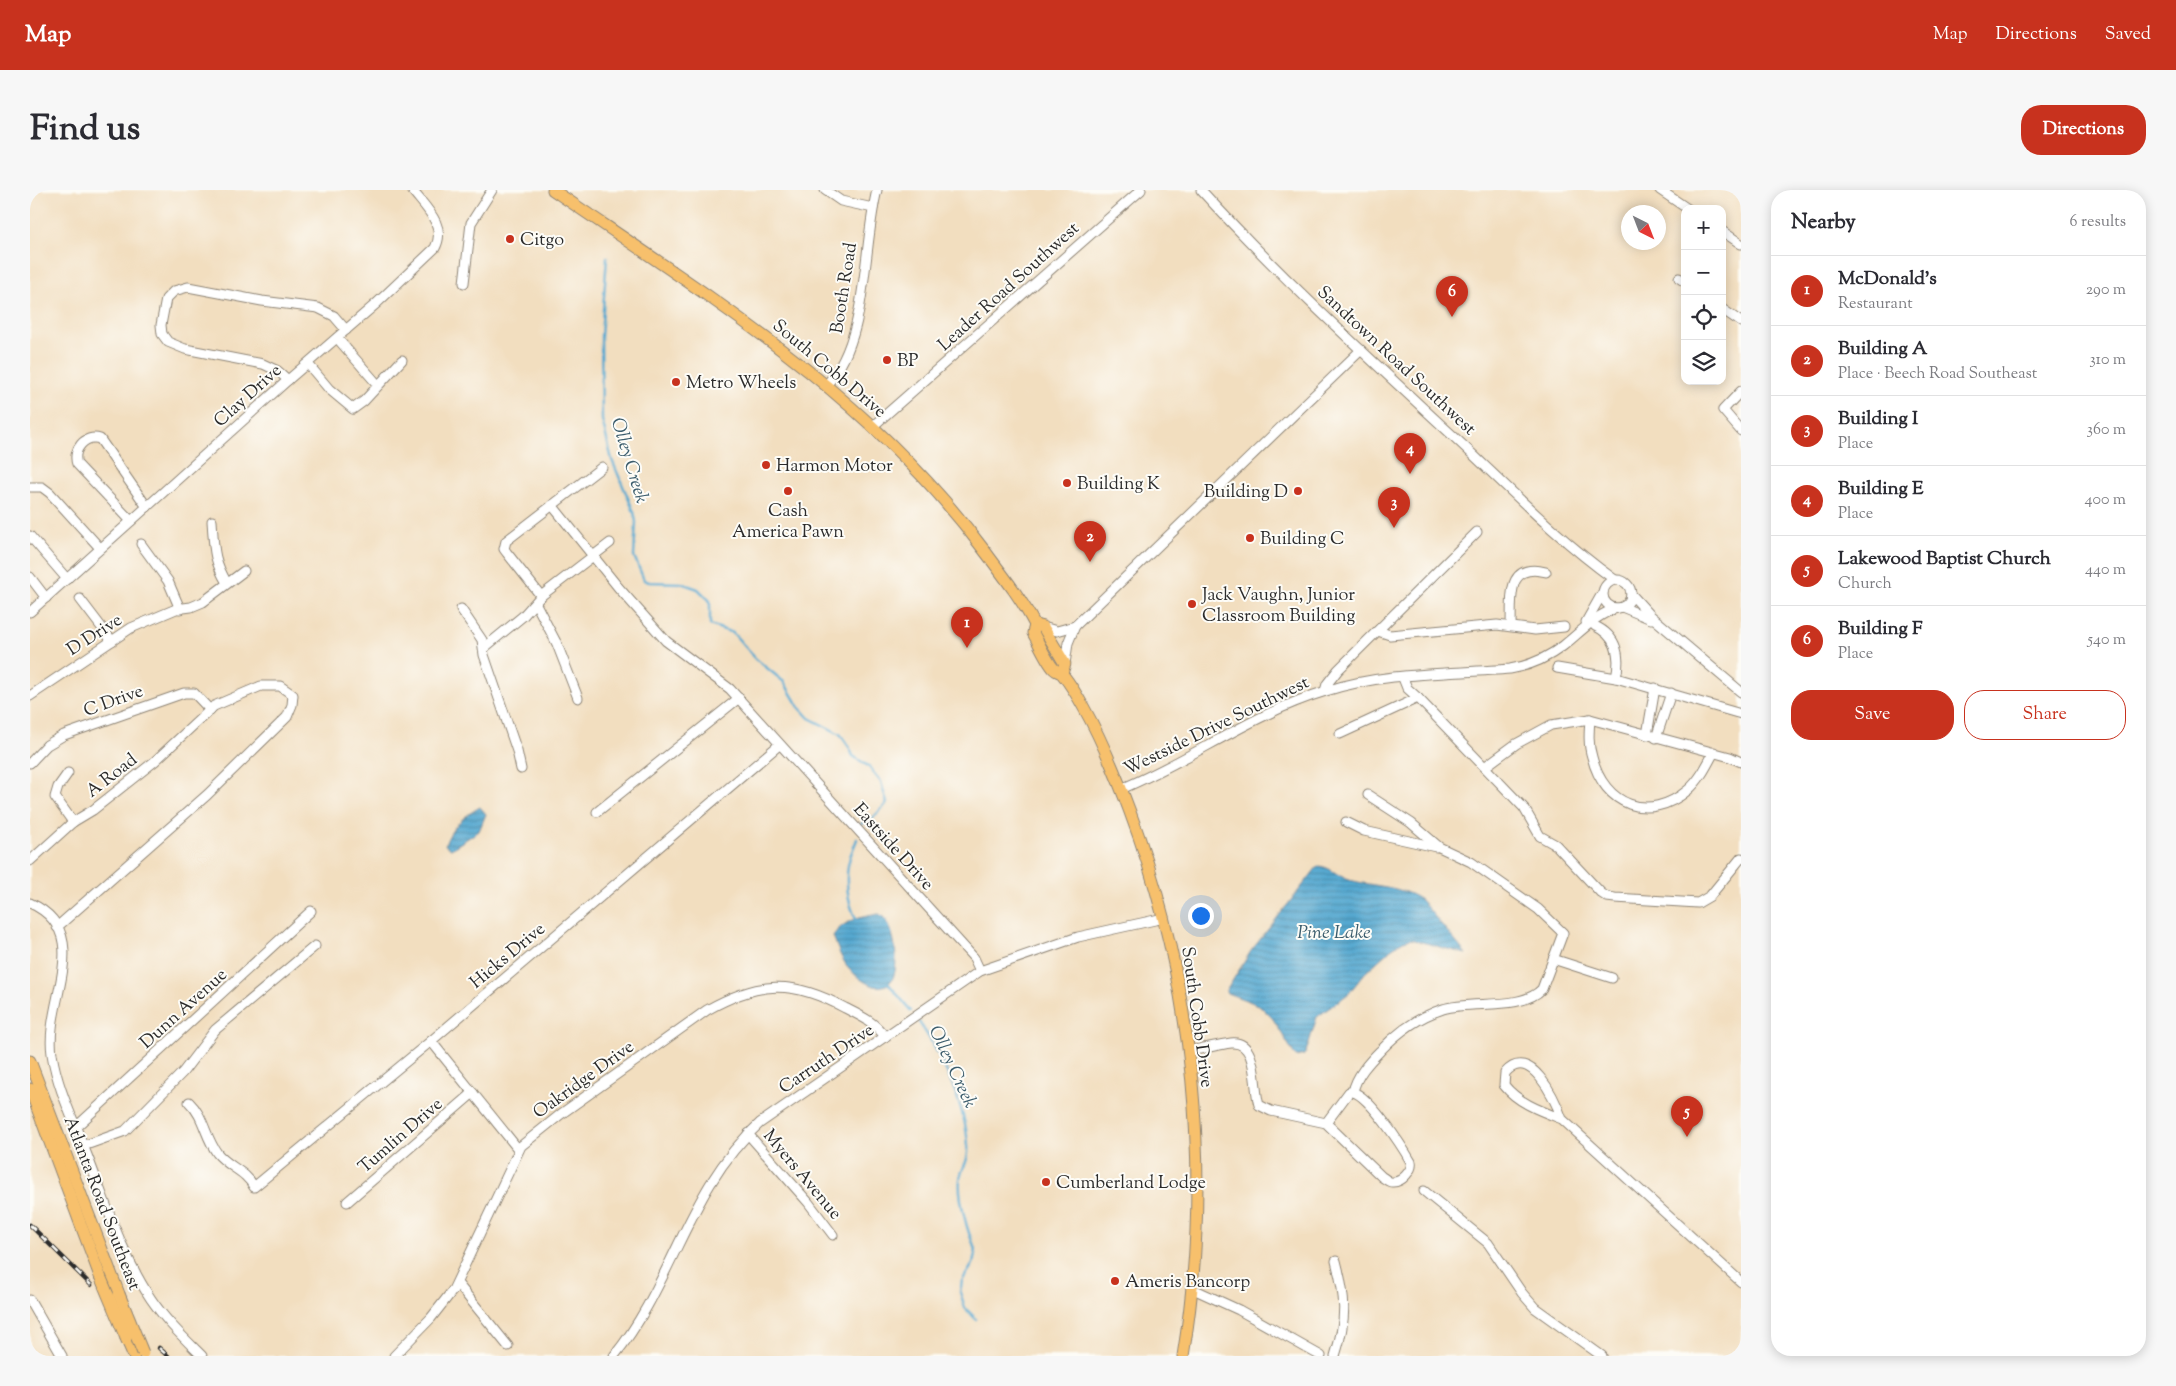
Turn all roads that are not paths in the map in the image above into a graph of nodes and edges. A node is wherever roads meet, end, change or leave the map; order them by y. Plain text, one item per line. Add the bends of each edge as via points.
1 (412, 190) edge
2 (492, 190) edge
3 (553, 190) edge
4 (825, 190) edge
5 (877, 190) edge
6 (1142, 190) edge
7 (1202, 190) edge
8 (1660, 190) edge
9 (1682, 205) edge
10 (873, 208) junction
11 (1726, 234) edge
12 (1741, 244) edge
13 (464, 283) dead end
14 (1726, 312) edge
15 (1741, 322) edge
16 (346, 330) junction
17 (336, 338) junction
18 (1361, 350) junction
19 (402, 360) dead end
20 (308, 364) junction
21 (288, 380) junction
22 (378, 384) junction
23 (827, 384) junction
24 (1741, 391) edge
25 (873, 426) junction
26 (1741, 431) edge
27 (602, 467) dead end
28 (30, 487) edge
29 (552, 505) junction
30 (147, 507) junction
31 (131, 521) junction
32 (212, 521) dead end
33 (1477, 532) dead end
34 (30, 536) edge
35 (610, 543) dead end
36 (141, 544) dead end
37 (100, 548) junction
38 (1575, 548) junction
39 (592, 556) junction
40 (244, 571) dead end
41 (1546, 572) dead end
42 (30, 577) edge
43 (67, 579) junction
44 (1615, 580) junction
45 (228, 584) junction
46 (1604, 589) junction
47 (1631, 594) junction
48 (46, 598) junction
49 (80, 599) dead end
50 (538, 600) junction
51 (1619, 607) junction
52 (180, 609) junction
53 (460, 609) dead end
54 (30, 612) edge
55 (1511, 625) junction
56 (1039, 626) junction
57 (1075, 626) junction
58 (1596, 626) dead end
59 (1664, 626) junction
60 (1564, 627) dead end
61 (1582, 629) junction
62 (1378, 631) junction
63 (112, 641) junction
64 (484, 648) junction
65 (1557, 668) dead end
66 (1064, 669) junction
67 (1403, 678) junction
68 (1616, 678) junction
69 (1656, 688) junction
70 (1326, 691) junction
71 (1741, 692) edge
72 (1671, 693) junction
73 (30, 696) edge
74 (578, 698) dead end
75 (739, 698) junction
76 (1418, 698) junction
77 (210, 710) junction
78 (1741, 714) edge
79 (1590, 719) junction
80 (1340, 734) dead end
81 (1652, 736) junction
82 (779, 746) junction
83 (1714, 752) junction
84 (31, 761) edge
85 (1741, 762) edge
86 (1486, 766) junction
87 (521, 769) dead end
88 (68, 773) dead end
89 (1121, 789) junction
90 (1368, 795) dead end
91 (597, 812) dead end
92 (73, 822) junction
93 (1346, 822) dead end
94 (1439, 848) junction
95 (1741, 858) edge
96 (30, 861) edge
97 (30, 903) edge
98 (311, 912) dead end
99 (1164, 918) junction
100 (58, 927) junction
101 (315, 946) dead end
102 (1553, 959) junction
103 (980, 971) junction
104 (1612, 978) dead end
105 (885, 1037) junction
106 (431, 1041) junction
107 (1188, 1051) junction
108 (30, 1062) edge
109 (30, 1089) edge
110 (1353, 1092) junction
111 (473, 1093) junction
112 (188, 1102) dead end
113 (1562, 1119) junction
114 (1326, 1123) junction
115 (76, 1127) junction
116 (748, 1134) junction
117 (84, 1146) junction
118 (518, 1149) junction
119 (1424, 1191) dead end
120 (348, 1202) dead end
121 (833, 1235) dead end
122 (1336, 1261) dead end
123 (457, 1282) junction
124 (1741, 1282) edge
125 (1191, 1288) junction
126 (30, 1300) edge
127 (508, 1346) dead end
128 (62, 1354) edge
129 (141, 1355) edge
130 (202, 1356) edge
131 (394, 1356) edge
132 (614, 1356) edge
133 (1183, 1356) edge
134 (1321, 1356) edge
135 (1335, 1356) edge
136 (1602, 1356) edge

1 - 16 street, Clay Drive via 437,223 440,239 419,265
2 - 13 street via 471,223
3 - 23 main road, South Cobb Drive via 765,335
4 - 10 street via 841,201
5 - 10 street, Booth Road
6 - 25 street, Leader Road Southwest
7 - 18 street, Sandtown Road Southwest
8 - 9 street
10 - 23 street, Booth Road via 853,338 844,362
11 - 12 street
14 - 15 street
16 - 17 street, Clay Drive
16 - 21 street via 334,316 318,308 188,287 174,291 166,299 161,325 162,334 168,342 185,349 263,364
17 - 20 street, Clay Drive
17 - 22 street
18 - 38 street, Sandtown Road Southwest
18 - 57 street
19 - 22 street
20 - 21 street, Clay Drive
20 - 22 street via 329,389 353,409
21 - 30 street, Clay Drive
23 - 25 main road, South Cobb Drive
24 - 26 street via 1723,410
25 - 56 main road, South Cobb Drive via 957,515
27 - 29 street
28 - 37 street via 42,487 50,493
29 - 39 street, Eastside Drive
29 - 50 street via 509,537 504,545
30 - 31 street, Clay Drive
30 - 31 street via 100,439 94,437 83,441 77,450 78,464
31 - 37 street, Clay Drive
32 - 45 street via 213,552
33 - 62 street
34 - 43 street
35 - 39 street
36 - 52 street via 168,581
37 - 43 street, Clay Drive
38 - 44 street, Sandtown Road Southwest
38 - 46 street, Sandtown Road Southwest
39 - 50 street
39 - 75 street, Eastside Drive via 666,641 721,680
40 - 45 street, D Drive
41 - 55 street via 1528,569 1518,575 1513,589
42 - 48 street
43 - 48 street, Clay Drive
44 - 46 street
44 - 47 street via 1626,582
45 - 52 street, D Drive via 203,602
46 - 51 street via 1608,604
46 - 61 street, Westside Drive Southwest
47 - 51 street via 1629,602
47 - 59 street
48 - 54 street, Clay Drive
49 - 63 street
50 - 64 street
50 - 74 street
51 - 59 street
51 - 61 street, Westside Drive Southwest via 1600,615
52 - 63 street, D Drive via 131,628
53 - 64 street
55 - 60 street via 1535,630
55 - 62 street via 1390,635
56 - 57 street via 1057,631
56 - 66 main road, South Cobb Drive via 1033,633 1054,670
57 - 66 street via 1068,643
58 - 68 street via 1608,634 1616,648 1619,666
59 - 71 street
61 - 67 street, Westside Drive Southwest via 1553,653 1520,668
62 - 70 street via 1338,670 1327,684
63 - 73 street, D Drive
64 - 87 street
65 - 68 street
66 - 89 main road, South Cobb Drive
67 - 70 street, Westside Drive Southwest via 1363,682
67 - 76 street via 1407,688
68 - 69 street
69 - 72 street
69 - 81 street
70 - 89 street, Westside Drive Southwest via 1274,713
72 - 78 street
72 - 81 street
75 - 82 street, Eastside Drive
75 - 91 street
76 - 80 street
76 - 86 street
77 - 84 street, C Drive via 194,692 184,693 64,735 47,745
77 - 92 street, A Road via 155,762
77 - 100 street, A Road via 261,686 280,686 293,695 287,717 208,795
79 - 81 street
79 - 83 street via 1589,745 1599,776 1615,796 1634,806 1652,808 1680,796 1696,782
79 - 86 street via 1552,725 1516,744
81 - 83 street
82 - 103 street, Eastside Drive via 974,958
82 - 106 street, Hicks Drive
83 - 85 street
86 - 95 street via 1524,808 1540,836 1556,845 1607,897 1698,903 1710,896
88 - 92 street via 55,797
89 - 99 main road, South Cobb Drive
90 - 94 street
92 - 96 street, A Road
93 - 94 street via 1364,831
94 - 102 street via 1471,862 1538,909 1559,928 1563,933
97 - 100 street via 49,915
98 - 115 street, Dunn Avenue
99 - 103 street, Carruth Drive via 1078,937
99 - 107 main road, South Cobb Drive via 1180,987
100 - 115 street via 65,964 50,1030 51,1046
101 - 117 street via 215,1030 183,1072 125,1130
102 - 104 street
102 - 110 street via 1542,989 1522,1001 1443,1009 1410,1024 1394,1035 1372,1059 1355,1082
103 - 105 street, Carruth Drive
105 - 116 street, Carruth Drive
105 - 118 street, Oakridge Drive via 874,1024 828,998 786,988 744,991 707,1010 561,1114
106 - 111 street
106 - 112 street, Hicks Drive via 254,1186 245,1174 226,1163 216,1152 196,1109
107 - 114 street via 1232,1042 1243,1046 1251,1054 1259,1105 1271,1112
107 - 125 main road, South Cobb Drive via 1197,1190
108 - 129 main road, Atlanta Road Southeast, bridge
109 - 129 main road, Atlanta Road Southeast, bridge via 100,1276 126,1338
110 - 114 street via 1348,1092
110 - 114 street via 1368,1103 1408,1155 1412,1166 1409,1171 1396,1182 1390,1182
111 - 118 street
111 - 120 street, Tumlin Drive
113 - 113 street via 1514,1096 1504,1085 1505,1072 1519,1064 1531,1068 1550,1091
113 - 124 street
115 - 117 street
116 - 121 street, Myers Avenue
116 - 132 street, Carruth Drive via 712,1179 642,1315
117 - 130 street via 136,1275 174,1328
118 - 123 street, Oakridge Drive
119 - 136 street via 1488,1243 1532,1305
122 - 135 street via 1344,1291 1345,1314
123 - 127 street
123 - 131 street, Oakridge Drive via 440,1307
125 - 133 main road, South Cobb Drive
125 - 134 street via 1225,1302
126 - 128 street

